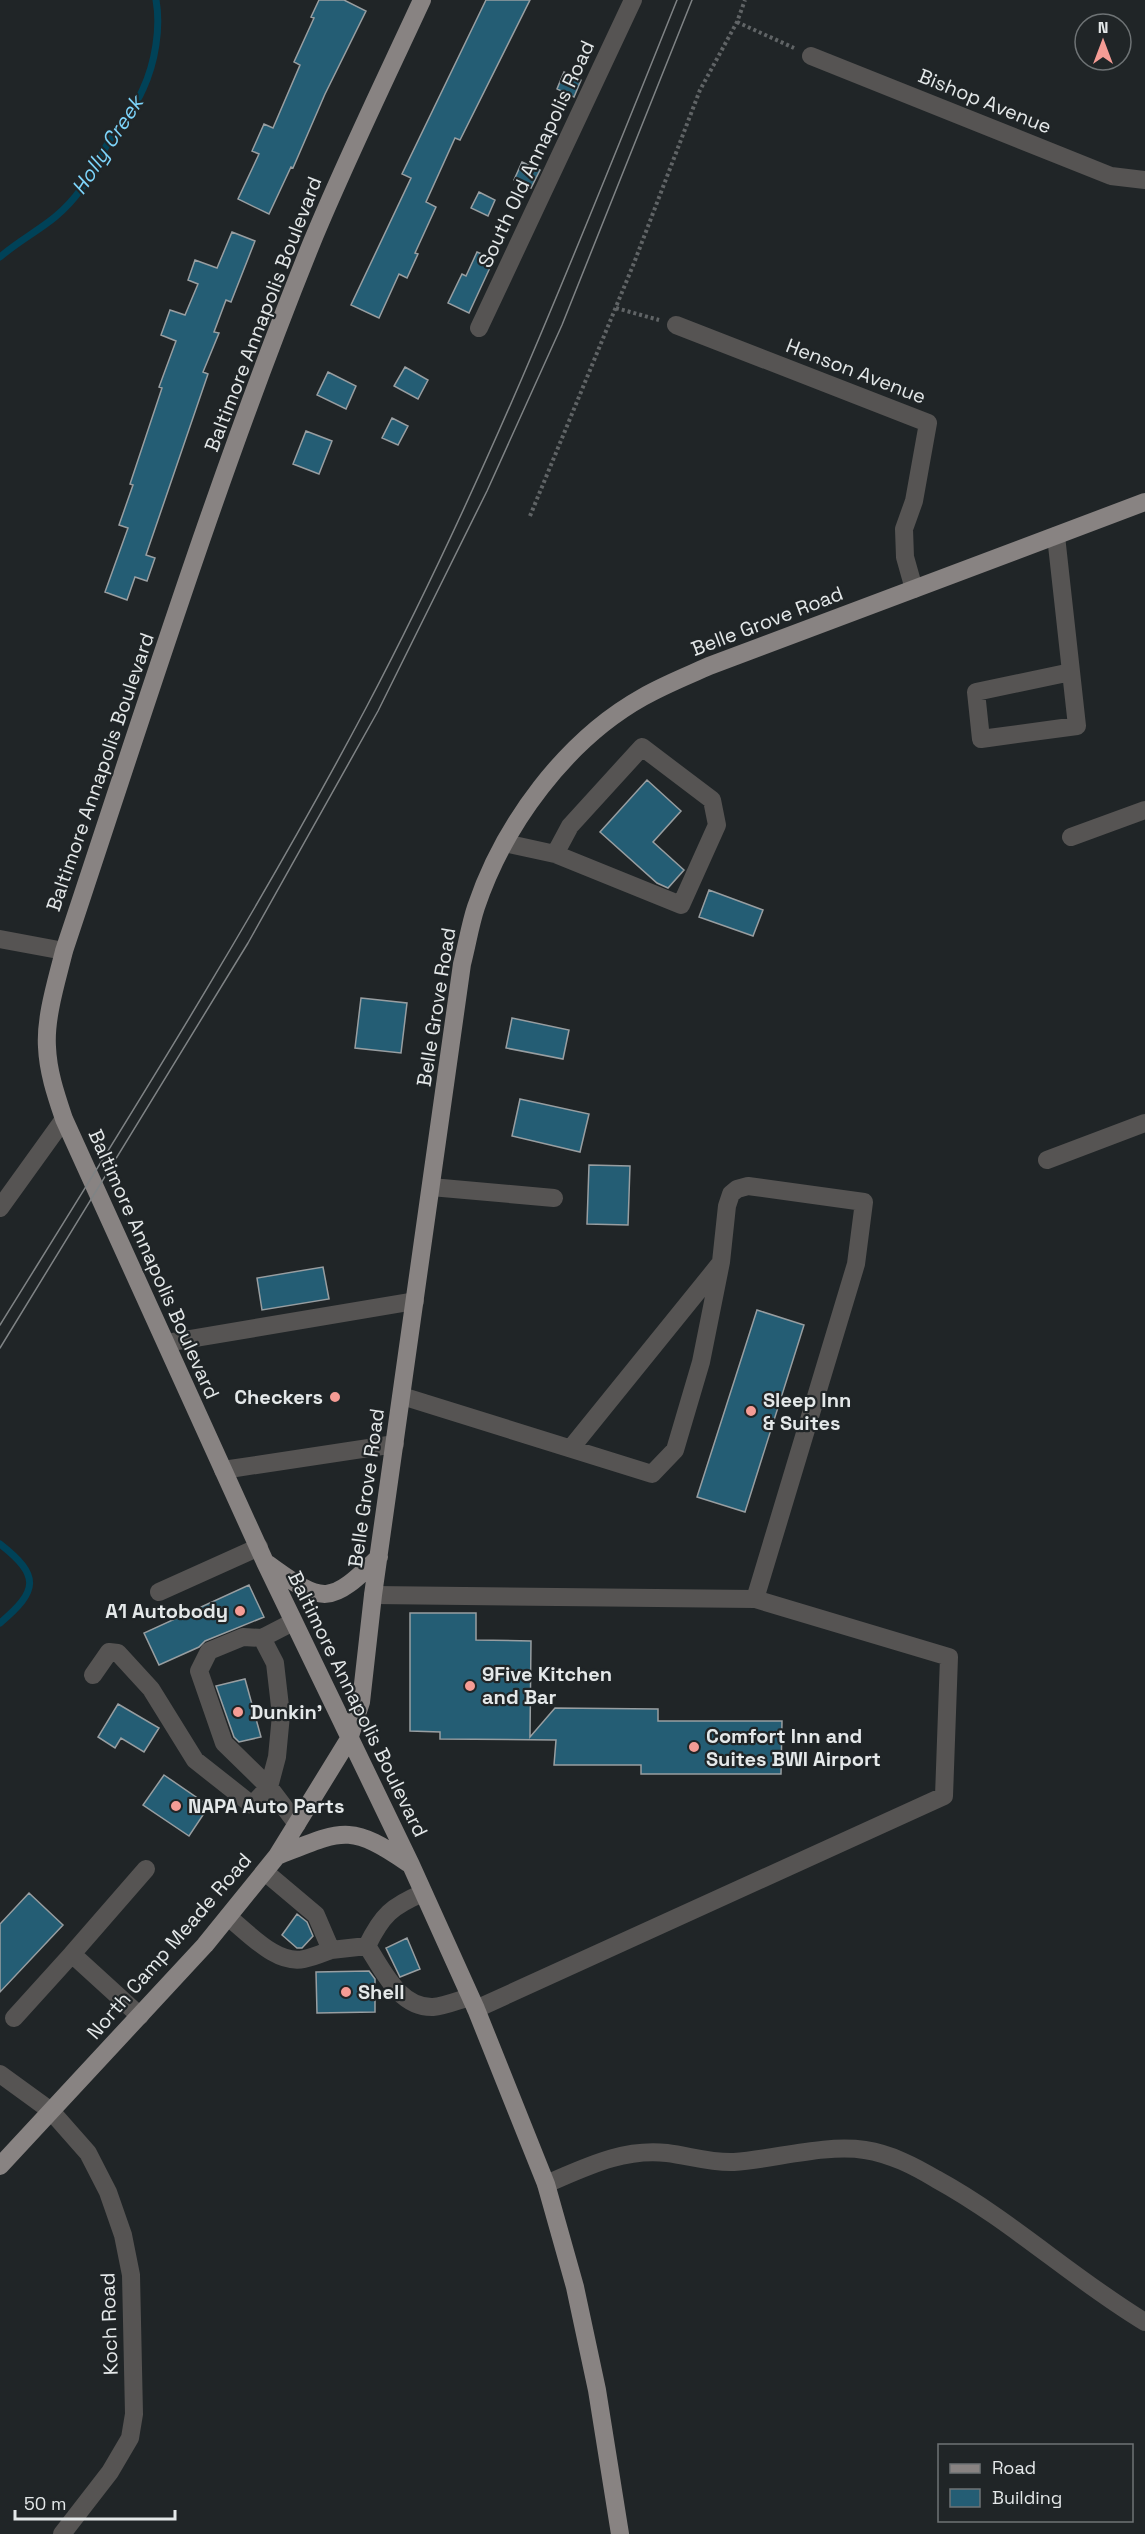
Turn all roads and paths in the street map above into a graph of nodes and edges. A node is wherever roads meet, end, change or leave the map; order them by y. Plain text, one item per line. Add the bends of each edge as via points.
1 (422, 0) edge
2 (633, 0) edge
3 (745, 0) edge
4 (737, 22) junction
5 (811, 56) joint
6 (1145, 180) edge
7 (616, 308) junction
8 (676, 325) joint
9 (479, 328) dead end
10 (1145, 502) edge
11 (530, 516) dead end
12 (1056, 536) junction
13 (914, 589) junction
14 (1071, 672) junction
15 (1145, 810) edge
16 (1071, 837) dead end
17 (505, 843) junction
18 (555, 854) junction
19 (0, 939) edge
20 (64, 951) junction
21 (63, 1119) junction
22 (1145, 1123) edge
23 (1047, 1160) dead end
24 (431, 1187) junction
25 (554, 1198) dead end
26 (0, 1208) edge
27 (721, 1262) junction
28 (415, 1301) junction
29 (166, 1343) junction
30 (402, 1396) junction
31 (395, 1444) junction
32 (571, 1448) junction
33 (223, 1470) junction
34 (262, 1555) junction
35 (379, 1557) junction
36 (159, 1592) dead end
37 (373, 1595) junction
38 (755, 1599) junction
39 (294, 1622) junction
40 (262, 1638) junction
41 (93, 1675) dead end
42 (349, 1739) junction
43 (268, 1787) junction
44 (297, 1824) junction
45 (277, 1856) junction
46 (411, 1865) junction
47 (146, 1869) dead end
48 (265, 1872) junction
49 (423, 1893) junction
50 (228, 1917) junction
51 (367, 1946) junction
52 (332, 1950) junction
53 (72, 1954) junction
54 (473, 2003) junction
55 (140, 2016) junction
56 (14, 2018) dead end
57 (0, 2074) edge
58 (51, 2111) junction
59 (0, 2166) edge
60 (546, 2184) junction
61 (1145, 2322) edge
62 (62, 2534) edge
63 (620, 2534) edge

1 - 20 main road, Baltimore Annapolis Boulevard via 313,240 255,389
2 - 9 street, South Old Annapolis Road
3 - 4 path
4 - 5 path
4 - 7 path via 700,90
5 - 6 street, Bishop Avenue via 1111,176
7 - 8 path
7 - 11 path
8 - 13 street, Henson Avenue via 928,423 914,501 904,530 905,556
10 - 12 main road, Belle Grove Road
12 - 13 main road, Belle Grove Road
12 - 14 street
13 - 17 main road, Belle Grove Road via 709,666 642,697 595,732 551,775
14 - 14 street via 976,692 981,739 1077,726
15 - 16 street
17 - 18 street
17 - 24 main road, Belle Grove Road via 476,907 462,964
18 - 18 street via 681,905 717,825 712,800 642,747 570,826
19 - 20 street
20 - 21 main road, Baltimore Annapolis Boulevard via 47,1045 52,1086
21 - 26 street
21 - 29 main road, Baltimore Annapolis Boulevard
22 - 23 street
24 - 25 street
24 - 28 main road, Belle Grove Road
27 - 32 street
27 - 32 street via 701,1362 675,1450 652,1474
27 - 38 street via 727,1206 737,1189 748,1186 864,1202 856,1264
28 - 29 street
28 - 30 main road, Belle Grove Road
29 - 33 main road, Baltimore Annapolis Boulevard
30 - 31 main road, Belle Grove Road
30 - 32 street
31 - 33 street
31 - 35 main road, Belle Grove Road
33 - 34 main road, Baltimore Annapolis Boulevard
34 - 35 main road via 300,1587 317,1594 350,1586
34 - 36 street
34 - 39 main road, Baltimore Annapolis Boulevard
35 - 37 main road, Belle Grove Road
37 - 38 street
37 - 42 main road, Belle Grove Road via 361,1702
38 - 54 street via 949,1657 944,1796
39 - 40 street
39 - 42 main road, Baltimore Annapolis Boulevard
40 - 43 street via 275,1662 281,1715 277,1757
40 - 43 street via 243,1637 209,1651 199,1671 224,1743
41 - 43 street via 109,1652 118,1653 151,1689 195,1760 252,1805
42 - 44 main road, North Camp Meade Road
42 - 46 main road, Baltimore Annapolis Boulevard
43 - 44 street
44 - 45 main road, North Camp Meade Road
45 - 46 main road via 336,1834 358,1835 378,1842
45 - 48 main road, North Camp Meade Road
46 - 49 main road, Baltimore Annapolis Boulevard
47 - 53 street
48 - 50 main road, North Camp Meade Road
48 - 52 street via 316,1915
49 - 51 street via 392,1909 379,1921
49 - 54 main road, Baltimore Annapolis Boulevard
50 - 52 street via 288,1960
50 - 55 main road, North Camp Meade Road
51 - 52 street
51 - 54 street via 407,2001 422,2007
53 - 55 street
53 - 56 street
54 - 60 main road, Baltimore Annapolis Boulevard
55 - 58 main road, North Camp Meade Road
57 - 58 street, Koch Road
58 - 59 main road, North Camp Meade Road
58 - 62 street, Koch Road via 88,2153 108,2192 131,2275 134,2414 130,2438 110,2472
60 - 61 street via 610,2157 640,2152 733,2162 834,2150 885,2154 974,2199 1097,2293
60 - 63 main road, Baltimore Annapolis Boulevard via 575,2287 597,2390

